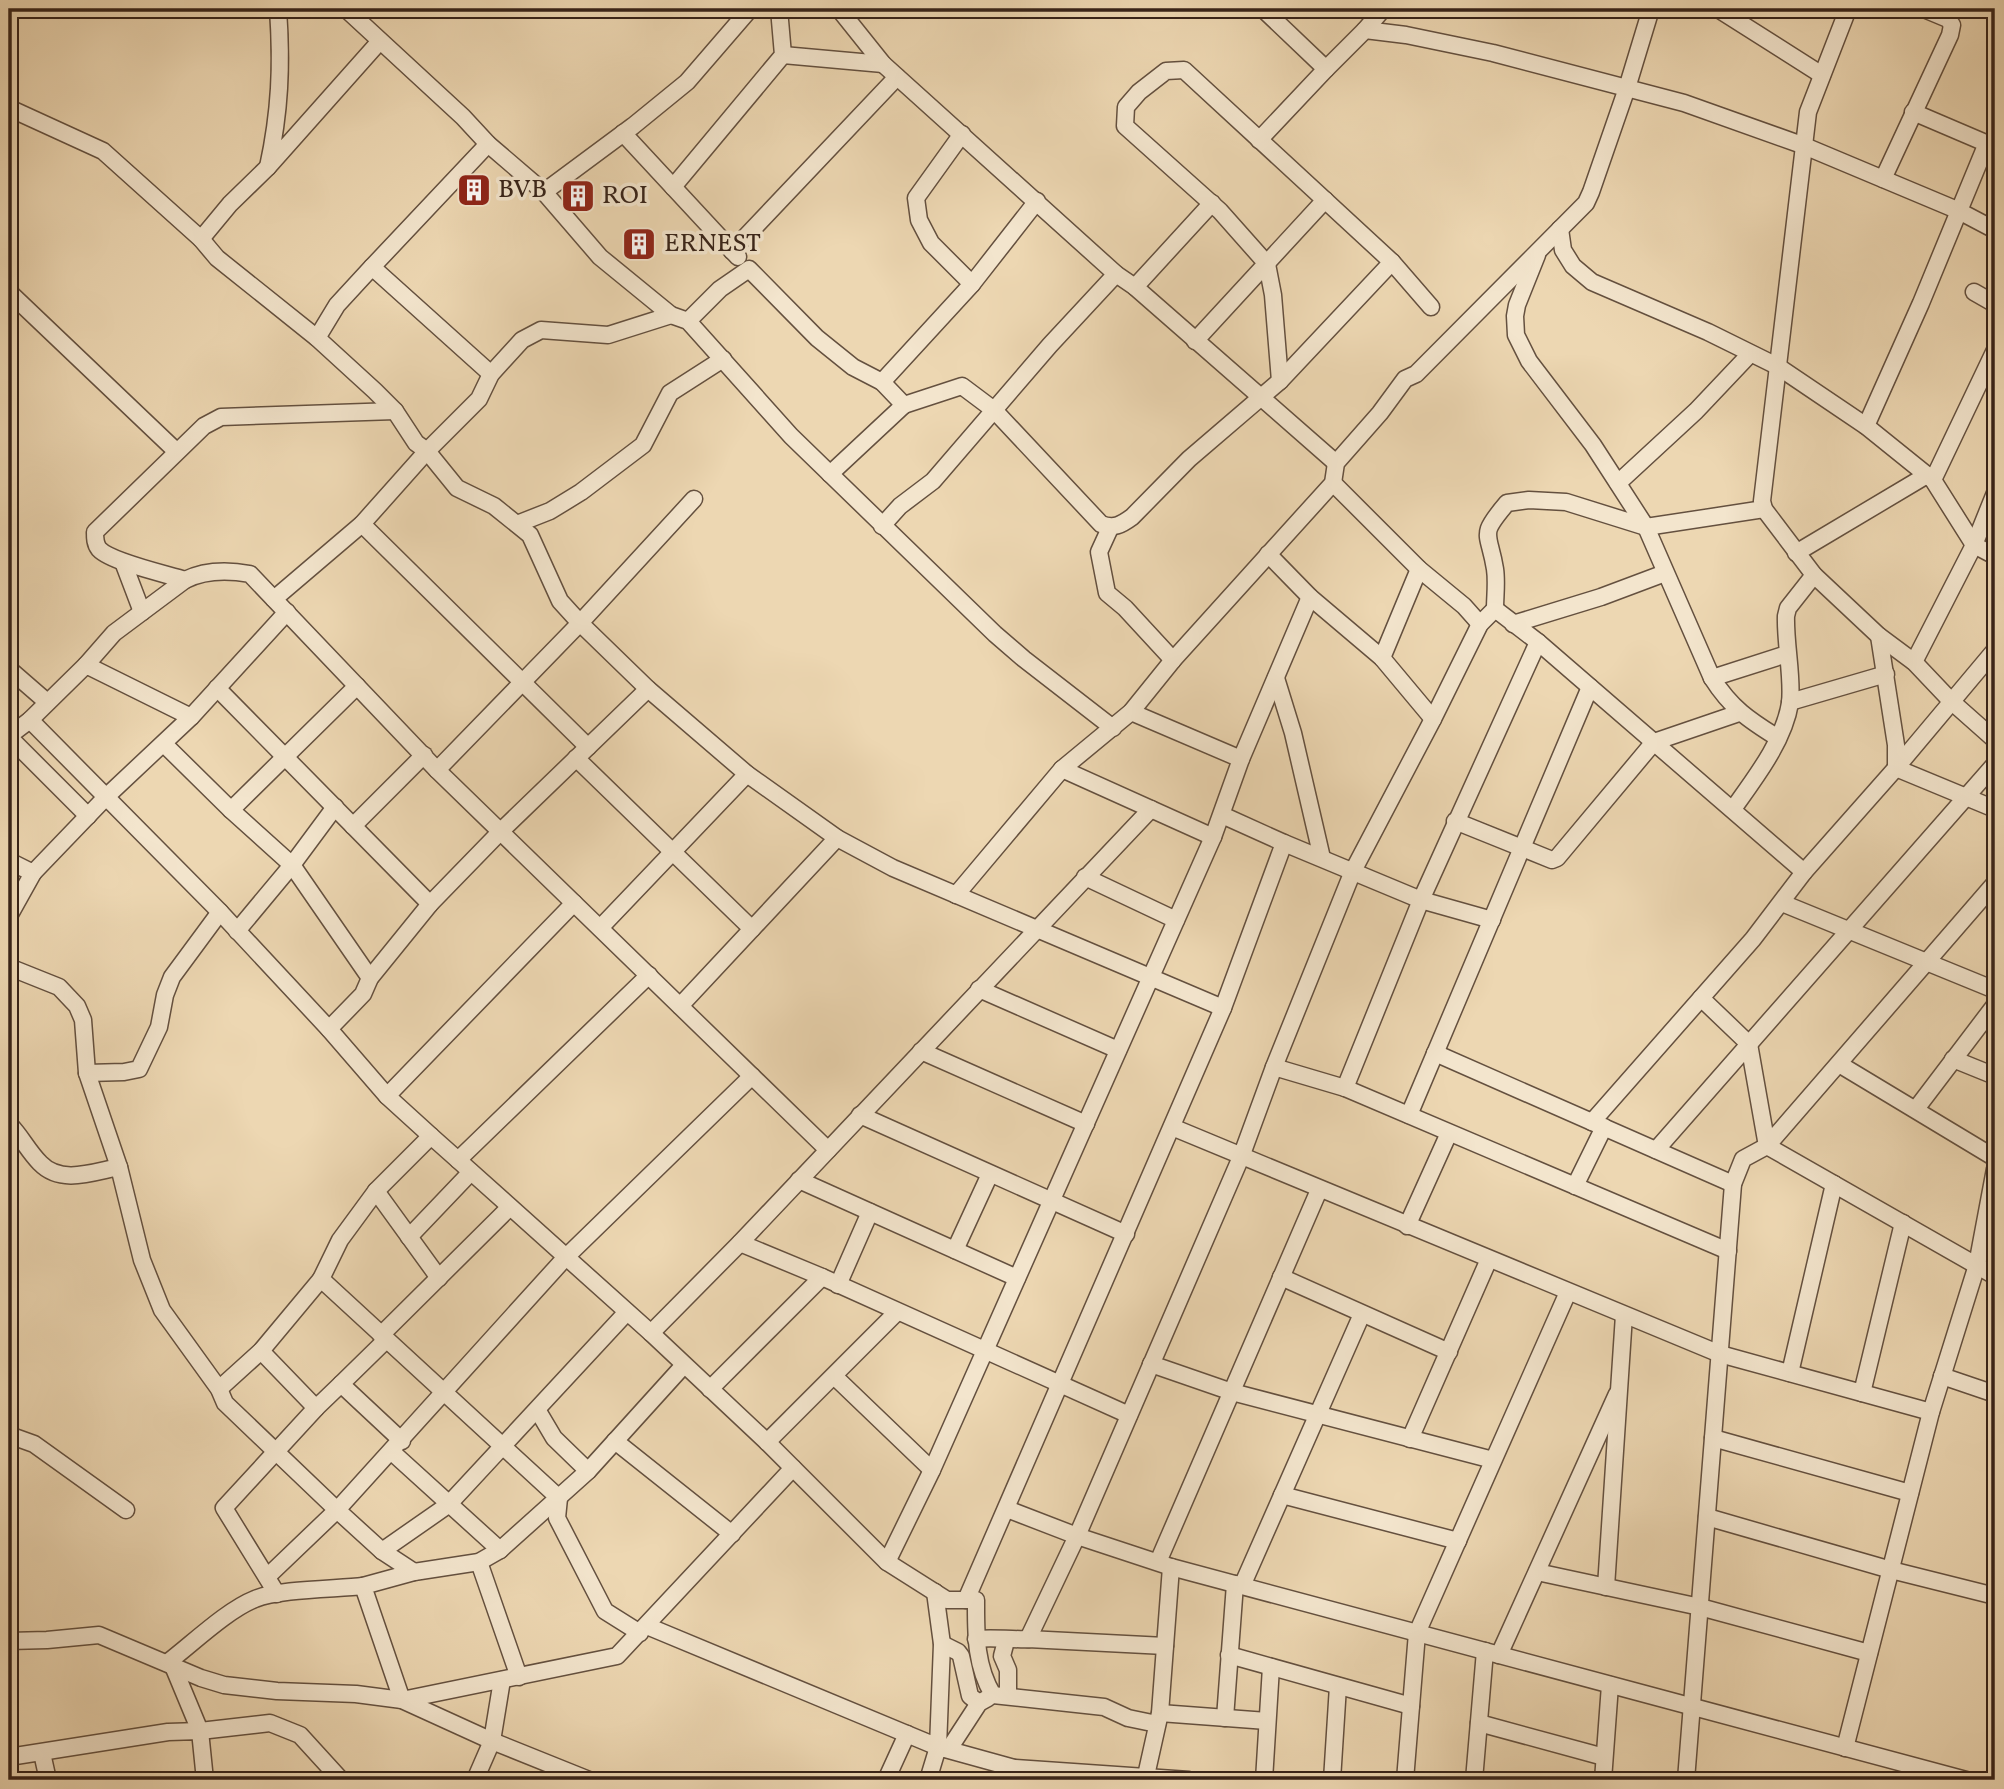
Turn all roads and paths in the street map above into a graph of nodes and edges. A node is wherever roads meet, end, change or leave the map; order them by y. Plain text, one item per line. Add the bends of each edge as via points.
1 (278, 9) edge
2 (346, 9) edge
3 (750, 9) edge
4 (779, 9) edge
5 (839, 9) edge
6 (1263, 9) edge
7 (1383, 9) edge
8 (1651, 9) edge
9 (1718, 9) edge
10 (1848, 9) edge
11 (1932, 10) edge
12 (1365, 30) junction
13 (380, 41) junction
14 (783, 54) junction
15 (883, 64) junction
16 (1326, 69) junction
17 (1822, 75) junction
18 (897, 77) junction
19 (1627, 88) junction
20 (9, 108) edge
21 (1913, 113) junction
22 (623, 133) junction
23 (962, 134) junction
24 (1259, 139) junction
25 (488, 144) junction
26 (1802, 145) junction
27 (1991, 145) edge
28 (268, 167) junction
29 (1883, 179) junction
30 (673, 187) junction
31 (544, 192) junction
32 (1325, 200) junction
33 (1037, 201) junction
34 (1212, 203) junction
35 (1957, 210) junction
36 (1560, 229) junction
37 (1995, 230) edge
38 (201, 239) junction
39 (1540, 248) junction
40 (732, 251) junction
41 (1392, 262) junction
42 (1267, 264) junction
43 (372, 267) junction
44 (749, 269) junction
45 (1116, 274) junction
46 (971, 284) junction
47 (1135, 287) junction
48 (9, 292) edge
49 (1974, 292) dead end
50 (1995, 304) edge
51 (1431, 307) dead end
52 (671, 316) junction
53 (688, 321) junction
54 (317, 338) junction
55 (1195, 341) junction
56 (1995, 349) edge
57 (1750, 354) junction
58 (723, 359) junction
59 (1777, 366) junction
60 (491, 374) junction
61 (1280, 381) junction
62 (882, 382) junction
63 (1260, 398) junction
64 (904, 405) junction
65 (994, 410) junction
66 (395, 411) junction
67 (1866, 426) junction
68 (176, 451) junction
69 (426, 451) junction
70 (1336, 463) junction
71 (830, 474) junction
72 (1930, 477) junction
73 (1333, 483) junction
74 (1618, 483) junction
75 (1995, 493) edge
76 (694, 499) dead end
77 (1764, 509) junction
78 (362, 524) junction
79 (517, 524) junction
80 (883, 526) junction
81 (1110, 527) junction
82 (1646, 527) junction
83 (1974, 545) junction
84 (1796, 553) junction
85 (1268, 554) junction
86 (1995, 556) edge
87 (123, 562) junction
88 (1419, 569) junction
89 (1665, 573) junction
90 (1814, 575) junction
91 (185, 580) junction
92 (1310, 597) junction
93 (274, 599) junction
94 (1495, 609) junction
95 (142, 612) junction
96 (287, 612) junction
97 (580, 623) junction
98 (1480, 624) junction
99 (1513, 624) junction
100 (1879, 636) junction
101 (1538, 642) junction
102 (1995, 650) edge
103 (1787, 654) junction
104 (1382, 658) junction
105 (1173, 660) junction
106 (1914, 662) junction
107 (86, 665) junction
108 (9, 669) edge
109 (1886, 674) junction
110 (1276, 678) junction
111 (1712, 678) junction
112 (523, 681) junction
113 (357, 686) junction
114 (1590, 687) junction
115 (218, 688) junction
116 (648, 689) junction
117 (1951, 701) junction
118 (47, 702) junction
119 (1790, 702) junction
120 (1131, 712) junction
121 (1739, 713) junction
122 (191, 717) junction
123 (1433, 719) junction
124 (30, 720) junction
125 (1114, 727) junction
126 (9, 736) edge
127 (1778, 738) junction
128 (1995, 740) edge
129 (1654, 741) junction
130 (164, 744) junction
131 (582, 752) junction
132 (424, 755) junction
133 (286, 756) junction
134 (1241, 759) junction
135 (1995, 764) edge
136 (1896, 768) junction
137 (438, 769) junction
138 (1062, 769) junction
139 (747, 774) junction
140 (107, 796) junction
141 (1966, 797) junction
142 (335, 807) junction
143 (1733, 808) junction
144 (1151, 809) junction
145 (1995, 809) edge
146 (231, 810) junction
147 (1222, 815) junction
148 (88, 816) junction
149 (1455, 821) junction
150 (353, 826) junction
151 (501, 831) junction
152 (1213, 836) junction
153 (837, 838) junction
154 (1284, 843) junction
155 (1521, 847) junction
156 (672, 852) junction
157 (1322, 858) junction
158 (9, 861) edge
159 (292, 865) junction
160 (1353, 870) junction
161 (1804, 872) junction
162 (33, 873) junction
163 (1085, 877) junction
164 (1992, 891) edge
165 (956, 895) junction
166 (1421, 900) junction
167 (575, 903) junction
168 (1782, 903) junction
169 (430, 904) junction
170 (220, 912) junction
171 (9, 916) edge
172 (1176, 920) junction
173 (1492, 920) junction
174 (600, 928) junction
175 (1038, 928) junction
176 (752, 929) junction
177 (1849, 931) junction
178 (237, 932) junction
179 (1927, 962) junction
180 (9, 967) edge
181 (649, 975) junction
182 (1151, 977) junction
183 (370, 978) junction
184 (979, 989) junction
185 (1995, 990) edge
186 (1701, 998) junction
187 (1995, 1005) edge
188 (680, 1006) junction
189 (1223, 1008) junction
190 (329, 1029) junction
191 (1749, 1044) junction
192 (1118, 1050) junction
193 (921, 1051) junction
194 (1435, 1053) junction
195 (1953, 1059) junction
196 (1839, 1064) junction
197 (1273, 1067) junction
198 (87, 1073) junction
199 (752, 1076) junction
200 (1995, 1076) edge
201 (1345, 1088) junction
202 (387, 1096) junction
203 (1916, 1109) junction
204 (860, 1115) junction
205 (1409, 1115) junction
206 (9, 1124) edge
207 (1086, 1124) junction
208 (1598, 1125) junction
209 (1172, 1127) junction
210 (1449, 1133) junction
211 (432, 1136) junction
212 (1767, 1146) junction
213 (828, 1150) junction
214 (1656, 1150) junction
215 (1241, 1157) junction
216 (1995, 1158) edge
217 (465, 1166) junction
218 (119, 1167) junction
219 (1995, 1169) edge
220 (990, 1174) junction
221 (799, 1180) junction
222 (1733, 1184) junction
223 (1834, 1184) junction
224 (1575, 1186) junction
225 (1319, 1189) junction
226 (376, 1191) junction
227 (1052, 1201) junction
228 (510, 1207) junction
229 (870, 1212) junction
230 (1903, 1223) junction
231 (1407, 1226) junction
232 (1126, 1234) junction
233 (409, 1237) junction
234 (740, 1242) junction
235 (955, 1250) junction
236 (1728, 1251) junction
237 (565, 1258) junction
238 (1489, 1259) junction
239 (1976, 1265) junction
240 (1995, 1276) edge
241 (822, 1277) junction
242 (1281, 1277) junction
243 (439, 1278) junction
244 (1017, 1278) junction
245 (321, 1279) junction
246 (838, 1285) junction
247 (1568, 1292) junction
248 (627, 1312) junction
249 (897, 1312) junction
250 (1362, 1314) junction
251 (1624, 1315) junction
252 (651, 1333) junction
253 (384, 1338) junction
254 (261, 1351) junction
255 (985, 1351) junction
256 (1448, 1352) junction
257 (1720, 1354) junction
258 (1151, 1364) junction
259 (684, 1365) junction
260 (1790, 1373) junction
261 (834, 1376) junction
262 (1942, 1376) junction
263 (341, 1384) junction
264 (1060, 1385) junction
265 (219, 1388) junction
266 (710, 1389) junction
267 (445, 1392) junction
268 (1232, 1392) junction
269 (1862, 1393) junction
270 (1617, 1394) junction
271 (1995, 1394) edge
272 (316, 1408) junction
273 (538, 1411) junction
274 (1931, 1412) junction
275 (1318, 1414) junction
276 (1129, 1415) junction
277 (9, 1436) edge
278 (1410, 1438) junction
279 (1713, 1438) junction
280 (615, 1441) junction
281 (767, 1442) junction
282 (397, 1446) junction
283 (504, 1447) junction
284 (276, 1451) junction
285 (1493, 1460) junction
286 (793, 1468) junction
287 (932, 1470) junction
288 (588, 1471) junction
289 (1910, 1493) junction
290 (1282, 1495) junction
291 (559, 1498) junction
292 (448, 1505) junction
293 (1007, 1509) junction
294 (126, 1510) dead end
295 (337, 1510) junction
296 (1707, 1517) junction
297 (733, 1534) junction
298 (1077, 1536) junction
299 (1458, 1541) junction
300 (500, 1550) junction
301 (382, 1551) junction
302 (479, 1562) junction
303 (887, 1562) junction
304 (1164, 1564) junction
305 (1891, 1570) junction
306 (414, 1572) junction
307 (1537, 1572) junction
308 (267, 1577) junction
309 (1239, 1585) junction
310 (363, 1586) junction
311 (1606, 1587) junction
312 (935, 1592) junction
313 (277, 1594) junction
314 (1995, 1596) edge
315 (966, 1600) junction
316 (1700, 1608) junction
317 (644, 1629) junction
318 (1417, 1633) junction
319 (976, 1639) junction
320 (1028, 1639) junction
321 (9, 1641) edge
322 (1006, 1641) junction
323 (942, 1644) junction
324 (1165, 1646) junction
325 (1492, 1653) junction
326 (1869, 1653) junction
327 (1229, 1655) junction
328 (170, 1664) junction
329 (1271, 1667) junction
330 (519, 1677) junction
331 (502, 1680) junction
332 (1610, 1685) junction
333 (1338, 1686) junction
334 (993, 1697) junction
335 (402, 1700) junction
336 (1411, 1706) junction
337 (1692, 1707) junction
338 (1158, 1718) junction
339 (1225, 1718) junction
340 (1268, 1721) junction
341 (1479, 1723) junction
342 (200, 1731) junction
343 (907, 1734) junction
344 (492, 1741) junction
345 (943, 1748) junction
346 (1845, 1748) junction
347 (42, 1753) junction
348 (9, 1757) edge
349 (1604, 1757) junction
350 (1910, 1773) edge
351 (1013, 1774) edge
352 (1145, 1779) edge
353 (48, 1780) edge
354 (205, 1780) edge
355 (341, 1780) edge
356 (475, 1780) edge
357 (589, 1780) edge
358 (886, 1780) edge
359 (928, 1780) edge
360 (1189, 1780) edge
361 (1264, 1780) edge
362 (1332, 1780) edge
363 (1405, 1780) edge
364 (1474, 1780) edge
365 (1603, 1780) edge
366 (1686, 1780) edge
367 (1966, 1780) edge

1 - 28 street via 280,105
2 - 13 street
3 - 22 street via 687,82
4 - 14 street
5 - 15 street
6 - 16 street
7 - 12 street
8 - 19 street
9 - 17 street
10 - 17 street
11 - 21 street via 1952,25
12 - 16 street
12 - 19 street via 1493,53
13 - 25 street
13 - 28 street
14 - 15 street
14 - 30 street
15 - 18 street
16 - 24 street
17 - 26 street
18 - 23 street
18 - 40 street
19 - 26 street
19 - 36 street via 1591,192
20 - 38 street via 103,151
21 - 27 street
21 - 29 street
22 - 30 street
22 - 31 street
23 - 33 street
23 - 46 street via 916,198 919,220 931,243
24 - 32 street
24 - 34 street via 1184,70 1166,71 1126,107 1125,126
25 - 31 street
25 - 43 street
26 - 29 street
26 - 59 street
27 - 35 street
28 - 38 street
29 - 35 street
30 - 40 street
31 - 52 street via 600,257
32 - 41 street
32 - 42 street
33 - 45 street
33 - 46 street
34 - 42 street
34 - 47 street
35 - 37 street
35 - 67 street
36 - 39 street
36 - 57 street via 1563,250 1592,282
38 - 54 street via 217,258
39 - 70 street via 1416,374 1405,379
39 - 74 street via 1517,305 1516,335 1529,361
40 - 44 street
41 - 51 street
41 - 61 street
42 - 55 street
42 - 61 street
43 - 54 street via 337,305
43 - 60 street
44 - 53 street via 720,289
44 - 62 street via 817,338 853,367
45 - 47 street
45 - 65 street
46 - 62 street
47 - 55 street
48 - 68 street
49 - 50 street
52 - 53 street
52 - 60 street via 608,335 541,330 522,340
53 - 58 street
54 - 66 street
55 - 63 street
56 - 72 street
57 - 59 street
57 - 74 street
58 - 71 street
58 - 79 street via 670,393 643,445 581,492
59 - 67 street
59 - 77 street
60 - 69 street via 480,399
61 - 63 street
62 - 64 street
63 - 70 street
63 - 81 street via 1189,459 1132,517
64 - 65 street via 962,386
64 - 71 street
65 - 80 street via 933,481
65 - 81 street via 1101,524
66 - 68 street via 221,417
66 - 69 street
67 - 72 street
68 - 87 street via 96,532 99,549
69 - 78 street
69 - 79 street via 457,488 494,506
70 - 73 street
71 - 80 street
72 - 83 street
72 - 84 street
73 - 85 street
73 - 88 street
74 - 82 street
75 - 83 street
76 - 97 street
77 - 82 street
77 - 84 street
78 - 93 street
78 - 112 street
79 - 97 street via 530,535 560,601
80 - 125 street via 1024,659
81 - 105 street via 1099,552 1107,593
82 - 89 street
82 - 94 street via 1566,502 1507,503 1488,528
83 - 86 street
83 - 106 street
84 - 90 street
85 - 92 street
85 - 105 street
87 - 91 street
87 - 95 street
88 - 98 street
88 - 104 street
89 - 99 street
89 - 111 street
90 - 100 street
90 - 103 street via 1788,608
91 - 93 street via 198,573 250,574
91 - 95 street
92 - 104 street
92 - 110 street
93 - 96 street
94 - 98 street
94 - 99 street
95 - 107 street via 114,633
96 - 113 street
96 - 115 street
97 - 112 street
97 - 116 street
98 - 123 street
99 - 101 street
100 - 106 street
100 - 109 street
101 - 114 street
101 - 149 street
102 - 117 street
103 - 111 street
103 - 119 street
104 - 123 street
105 - 120 street
106 - 117 street
107 - 118 street
107 - 122 street
108 - 118 street
109 - 119 street
109 - 136 street
110 - 134 street
110 - 157 street
111 - 121 street
112 - 131 street
112 - 137 street
113 - 132 street
113 - 133 street
114 - 129 street
114 - 155 street
115 - 122 street
115 - 133 street
116 - 131 street
116 - 139 street
117 - 128 street
117 - 136 street
118 - 124 street
119 - 127 street
120 - 125 street
120 - 134 street
121 - 127 street
121 - 129 street
122 - 130 street
123 - 160 street
124 - 126 street
124 - 140 street
125 - 138 street
126 - 148 street
127 - 143 street
129 - 143 street
129 - 155 street via 1557,858 1547,859
130 - 140 street
130 - 146 street
131 - 151 street
131 - 156 street
132 - 137 street
132 - 150 street
133 - 142 street
133 - 146 street
134 - 147 street
135 - 141 street
136 - 141 street
136 - 161 street
137 - 151 street
138 - 144 street
138 - 165 street
139 - 153 street
139 - 156 street
140 - 148 street
140 - 170 street
141 - 145 street
141 - 177 street
142 - 150 street
142 - 159 street
143 - 161 street
144 - 152 street
144 - 163 street
146 - 159 street
147 - 152 street
147 - 154 street
148 - 162 street
149 - 155 street
149 - 166 street
150 - 169 street
151 - 167 street
151 - 169 street
152 - 172 street
153 - 165 street
153 - 176 street
154 - 157 street
154 - 189 street
155 - 173 street
156 - 174 street
156 - 176 street
157 - 160 street
158 - 162 street
159 - 178 street
159 - 183 street
160 - 166 street
160 - 197 street
161 - 168 street
162 - 171 street
163 - 172 street
163 - 175 street
164 - 179 street
165 - 175 street
166 - 173 street
166 - 201 street
167 - 174 street
167 - 202 street
168 - 177 street
168 - 186 street
169 - 183 street
170 - 178 street
170 - 198 street via 172,977 159,1027 139,1069
172 - 182 street
173 - 194 street
174 - 181 street
175 - 182 street
175 - 184 street
176 - 188 street
177 - 179 street
177 - 191 street
178 - 190 street
179 - 185 street
179 - 196 street
180 - 198 street via 59,987 77,1006 83,1020
181 - 188 street
181 - 217 street
182 - 189 street
182 - 192 street
183 - 190 street via 363,995
184 - 192 street
184 - 193 street
186 - 191 street
186 - 208 street
187 - 195 street
188 - 199 street
189 - 209 street
190 - 202 street
191 - 212 street
191 - 214 street
192 - 207 street
193 - 204 street
193 - 207 street
194 - 205 street
194 - 208 street
195 - 200 street
195 - 203 street
196 - 203 street
196 - 212 street
197 - 201 street
197 - 215 street
198 - 218 street
199 - 213 street
199 - 237 street
201 - 205 street
202 - 211 street
203 - 216 street
204 - 213 street
204 - 220 street
205 - 210 street
206 - 218 street via 39,1163 54,1174 71,1176
207 - 227 street
208 - 214 street
208 - 224 street
209 - 215 street
209 - 232 street
210 - 224 street
210 - 231 street
211 - 217 street
211 - 226 street
212 - 222 street via 1743,1159
212 - 223 street
213 - 221 street
214 - 222 street
215 - 225 street
215 - 258 street
217 - 228 street
217 - 233 street
218 - 265 street via 142,1259 162,1310
219 - 239 street
220 - 227 street
220 - 235 street
221 - 229 street
221 - 234 street
222 - 236 street
223 - 230 street
223 - 260 street
224 - 236 street
225 - 231 street
225 - 242 street
226 - 233 street
226 - 245 street via 340,1240
227 - 232 street
227 - 244 street
228 - 237 street
228 - 243 street
229 - 235 street
229 - 246 street
230 - 239 street
230 - 269 street
231 - 238 street
232 - 264 street
233 - 243 street
234 - 241 street
234 - 252 street
235 - 244 street
236 - 257 street
237 - 248 street
237 - 267 street
238 - 247 street
238 - 256 street
239 - 240 street
239 - 262 street
241 - 246 street
241 - 266 street
242 - 250 street
242 - 268 street
243 - 253 street
244 - 255 street
245 - 253 street
245 - 254 street
246 - 249 street
247 - 251 street
247 - 285 street
248 - 252 street
248 - 273 street
249 - 255 street
249 - 261 street
250 - 256 street
250 - 275 street
251 - 257 street
251 - 270 street
252 - 259 street
253 - 263 street
253 - 267 street
254 - 265 street
254 - 272 street
255 - 264 street
255 - 287 street
256 - 278 street
257 - 260 street
257 - 279 street
258 - 268 street
258 - 276 street
259 - 266 street
259 - 280 street
260 - 269 street
261 - 281 street
261 - 287 street
262 - 271 street
262 - 274 street
263 - 272 street
263 - 282 street
264 - 276 street
264 - 293 street
265 - 284 street via 225,1403
266 - 281 street
267 - 282 street
267 - 283 street
268 - 275 street
268 - 304 street
269 - 274 street
270 - 307 street
270 - 311 street
272 - 284 street
273 - 283 street
273 - 288 street via 554,1438
274 - 289 street
275 - 278 street
275 - 290 street
276 - 298 street
277 - 294 street via 34,1444
278 - 285 street
279 - 289 street
279 - 296 street
280 - 288 street
280 - 297 street
281 - 286 street
282 - 292 street
282 - 295 street
283 - 291 street
283 - 292 street
284 - 295 street
284 - 308 street via 224,1508
285 - 299 street
286 - 297 street
286 - 303 street
287 - 303 street
288 - 291 street
289 - 305 street
290 - 299 street
290 - 309 street
291 - 300 street
291 - 317 street via 557,1518 605,1611
292 - 300 street
292 - 301 street
293 - 298 street
293 - 315 street
295 - 301 street
295 - 308 street
296 - 305 street
296 - 316 street
297 - 317 street
298 - 304 street
298 - 320 street
299 - 318 street
300 - 302 street
301 - 306 street
302 - 306 street
302 - 330 street
303 - 312 street
304 - 309 street
304 - 324 street
305 - 314 street
305 - 326 street
306 - 310 street
307 - 311 street
307 - 325 street
308 - 313 street
309 - 318 street
309 - 327 street
310 - 313 street
310 - 335 street
311 - 316 street
312 - 315 street via 947,1600
312 - 323 street
313 - 328 street via 255,1598
315 - 319 street via 976,1600
316 - 326 street
316 - 337 street
317 - 330 street via 617,1656
317 - 343 street
318 - 325 street
318 - 336 street
319 - 322 street
319 - 334 street
320 - 322 street
320 - 324 street
321 - 328 street via 99,1635
322 - 334 street via 1002,1653 1008,1670
323 - 334 street via 961,1656 969,1694
323 - 345 street
324 - 338 street
325 - 332 street
325 - 341 street
326 - 346 street
327 - 329 street
327 - 339 street
328 - 335 street via 224,1685
328 - 342 street
329 - 333 street
329 - 340 street
330 - 331 street
331 - 335 street
331 - 344 street
332 - 337 street
332 - 349 street
333 - 336 street
333 - 362 street
334 - 338 street via 1104,1707 1128,1718
334 - 345 street
335 - 344 street
336 - 363 street
337 - 346 street
337 - 366 street
338 - 339 street
338 - 352 street
339 - 340 street
340 - 361 street
341 - 349 street
341 - 364 street
342 - 347 street via 167,1732
342 - 354 street
342 - 355 street via 270,1723 300,1735
343 - 345 street
343 - 358 street
344 - 356 street
344 - 357 street
345 - 351 street
345 - 359 street
346 - 350 street
347 - 348 street
347 - 353 street
349 - 365 street
350 - 367 street
351 - 352 street
352 - 360 street

